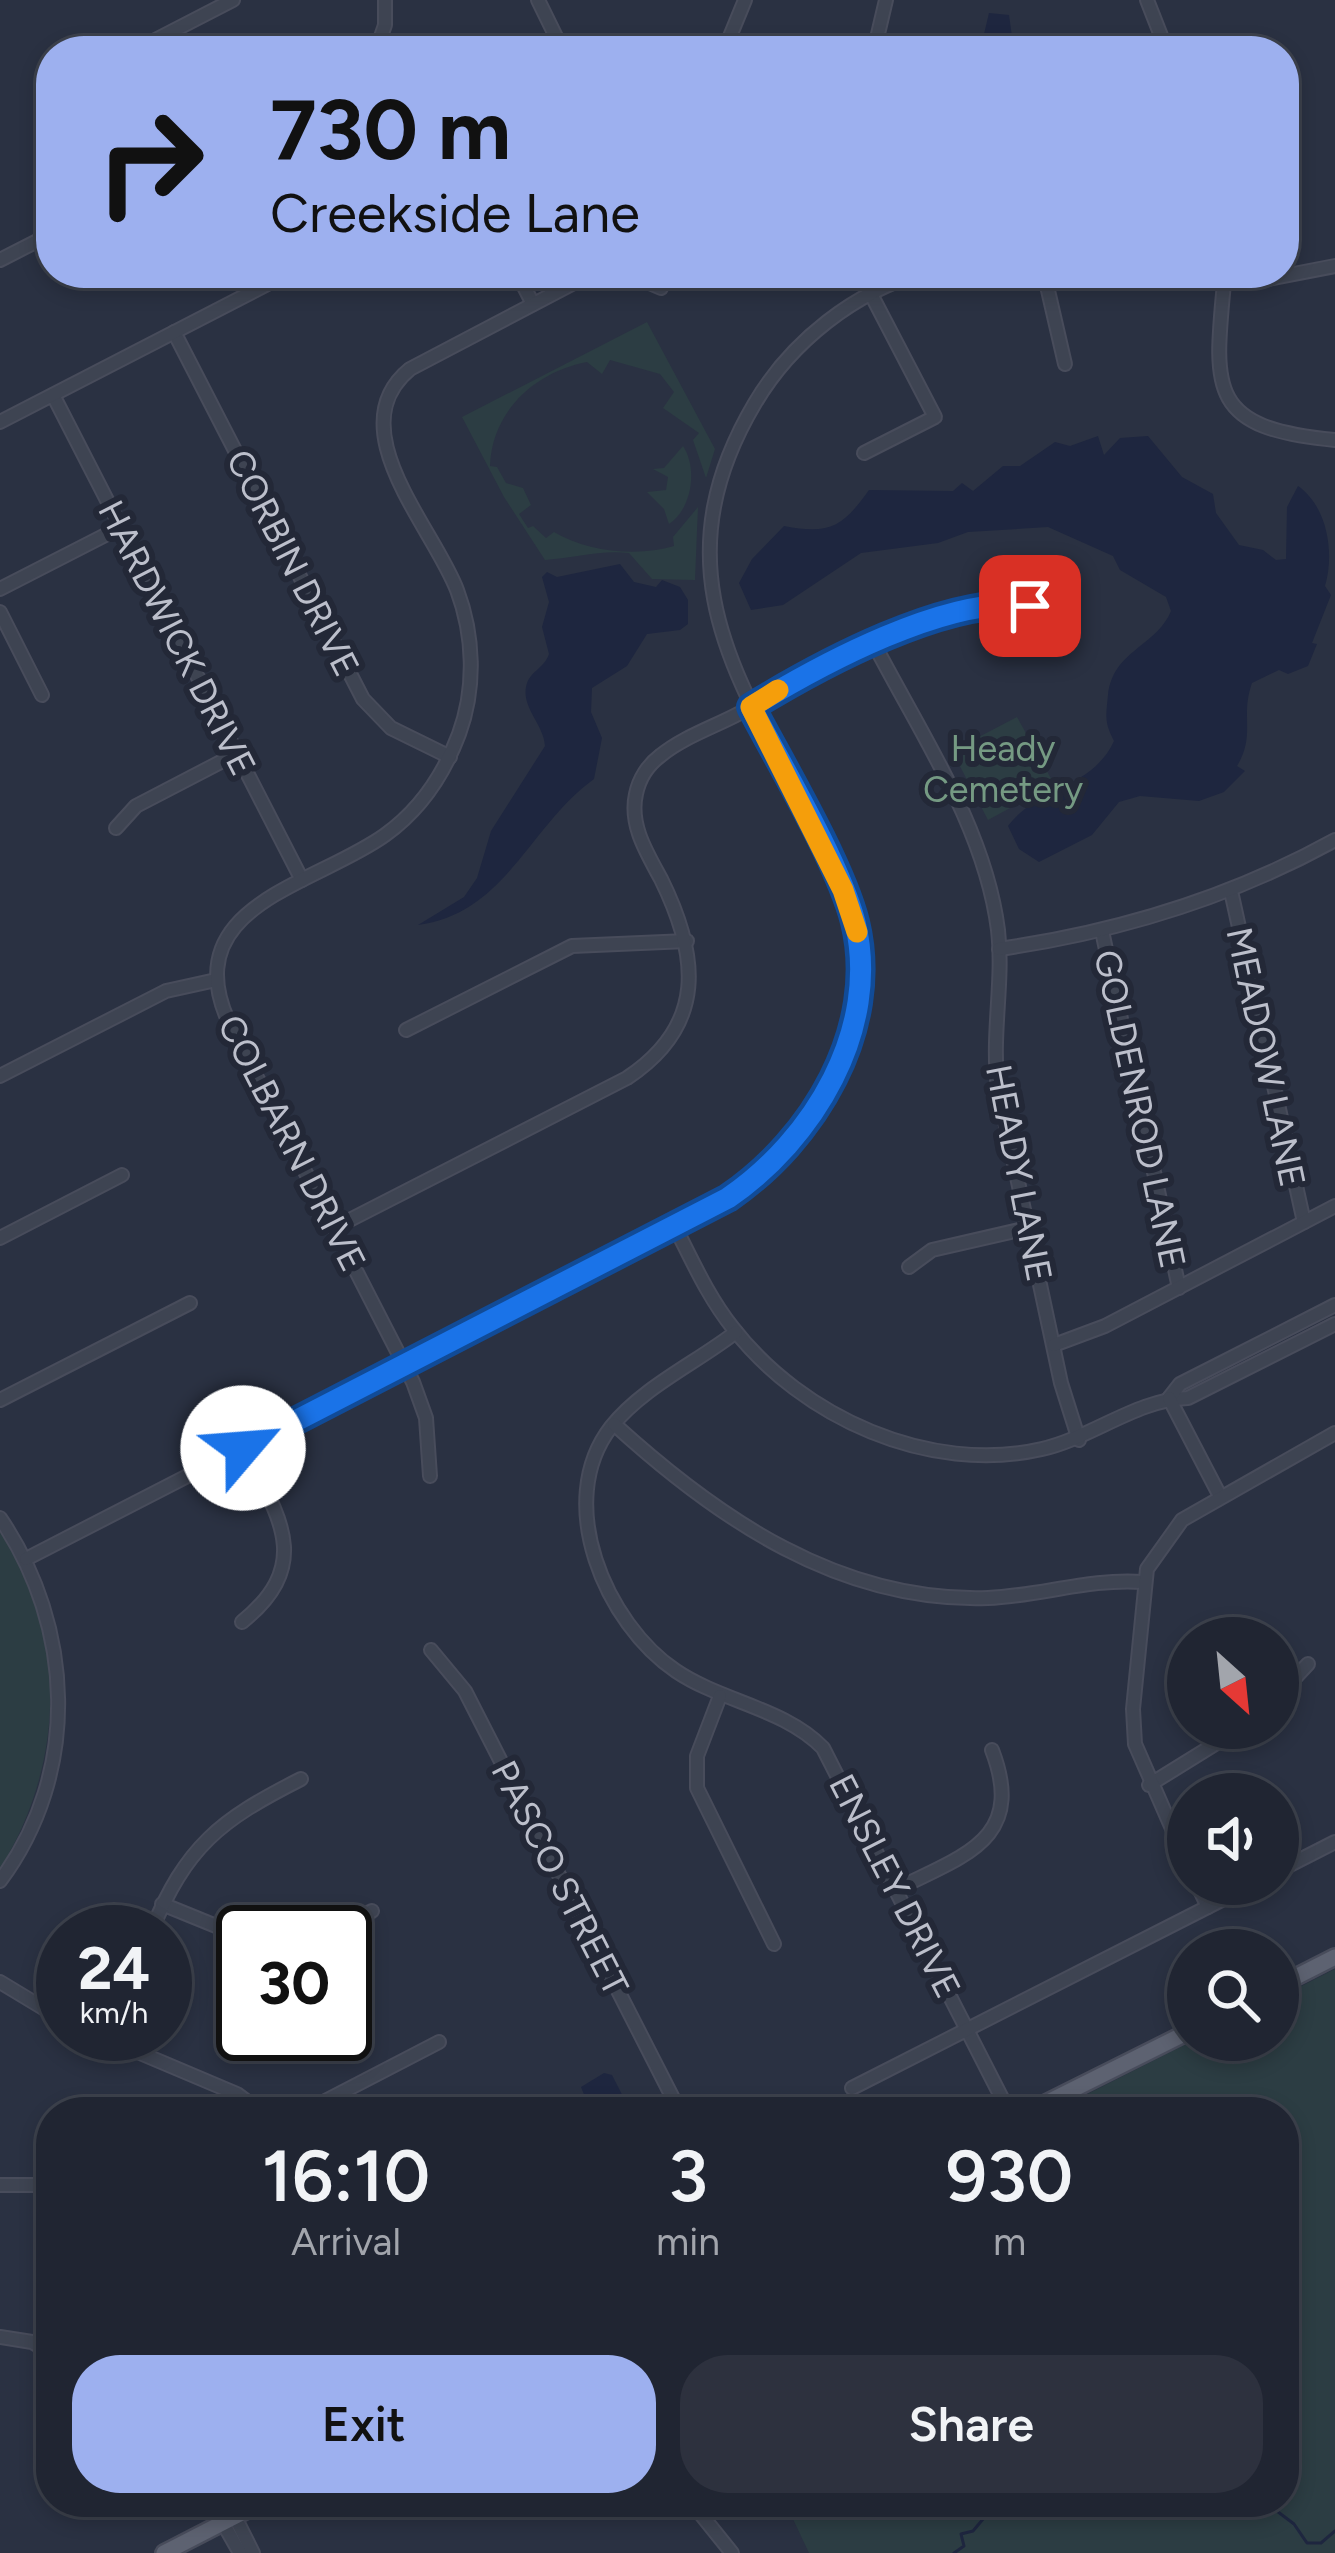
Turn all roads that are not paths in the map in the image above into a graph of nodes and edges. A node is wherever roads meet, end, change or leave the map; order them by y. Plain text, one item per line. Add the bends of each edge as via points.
1 (233, 0) edge
2 (385, 0) edge
3 (745, 0) edge
4 (886, 0) edge
5 (1147, 0) edge
6 (542, 1) edge
7 (163, 36) edge
8 (379, 36) edge
9 (557, 36) edge
10 (730, 36) edge
11 (878, 36) edge
12 (1161, 36) edge
13 (36, 242) edge
14 (0, 260) edge
15 (1335, 266) edge
16 (1299, 274) edge
17 (260, 288) edge
18 (524, 288) edge
19 (563, 288) edge
20 (868, 288) edge
21 (881, 288) edge
22 (1048, 288) edge
23 (1224, 288) edge
24 (870, 292) junction
25 (532, 304) junction
26 (174, 332) junction
27 (1065, 364) dead end
28 (53, 395) junction
29 (0, 422) edge
30 (1335, 440) edge
31 (864, 453) dead end
32 (121, 527) junction
33 (0, 590) edge
34 (0, 612) edge
35 (1043, 613) dead end
36 (873, 642) junction
37 (43, 695) dead end
38 (751, 707) junction
39 (236, 754) junction
40 (450, 758) junction
41 (116, 828) dead end
42 (1335, 840) edge
43 (302, 880) junction
44 (1231, 891) junction
45 (1102, 931) junction
46 (687, 941) junction
47 (999, 949) junction
48 (216, 980) junction
49 (406, 1030) dead end
50 (0, 1076) edge
51 (122, 1175) dead end
52 (1335, 1206) edge
53 (1304, 1222) junction
54 (674, 1225) junction
55 (334, 1228) junction
56 (1028, 1228) junction
57 (0, 1238) edge
58 (909, 1267) dead end
59 (1179, 1288) junction
60 (190, 1303) dead end
61 (1335, 1305) edge
62 (1335, 1324) edge
63 (736, 1332) junction
64 (1054, 1345) junction
65 (404, 1364) junction
66 (1169, 1398) junction
67 (0, 1400) edge
68 (614, 1424) junction
69 (1335, 1433) edge
70 (1079, 1440) junction
71 (243, 1448) junction
72 (430, 1476) dead end
73 (1220, 1496) junction
74 (0, 1517) edge
75 (26, 1559) junction
76 (1143, 1582) junction
77 (242, 1622) dead end
78 (431, 1650) dead end
79 (1308, 1664) dead end
80 (1299, 1674) edge
81 (720, 1696) junction
82 (1207, 1749) edge
83 (992, 1750) dead end
84 (301, 1779) dead end
85 (1149, 1785) junction
86 (1167, 1822) edge
87 (1335, 1842) edge
88 (1299, 1860) edge
89 (0, 1881) edge
90 (897, 1889) junction
91 (162, 1904) joint
92 (1212, 1905) edge
93 (1208, 1907) joint
94 (216, 1926) edge
95 (774, 1944) dead end
96 (1335, 1958) edge
97 (1299, 1976) edge
98 (0, 1982) edge
99 (36, 2004) edge
100 (969, 2029) junction
101 (440, 2042) dead end
102 (1167, 2042) edge
103 (160, 2061) edge
104 (852, 2088) dead end
105 (240, 2097) edge
106 (333, 2097) edge
107 (672, 2097) edge
108 (1003, 2097) edge
109 (1058, 2097) edge
110 (36, 2185) edge
111 (0, 2186) edge
112 (0, 2337) edge
113 (36, 2344) edge
114 (235, 2517) edge
115 (703, 2517) edge
116 (229, 2520) junction
117 (164, 2553) edge
118 (240, 2553) edge
119 (254, 2553) edge
120 (732, 2553) edge

1 - 7 street
2 - 8 street
3 - 10 street
4 - 11 street
5 - 12 street
6 - 9 street
13 - 14 street
15 - 16 street
17 - 26 street
18 - 25 street
19 - 25 street
20 - 24 street
21 - 24 street
22 - 27 street
23 - 30 street via 1220,374 1231,404 1268,431
24 - 31 street via 935,417
24 - 38 street via 777,370 724,471 711,547 713,600
25 - 40 street, COLBARN DRIVE via 410,369 382,415 386,448 467,624 470,691
26 - 28 street
26 - 40 street, CORBIN DRIVE via 363,699 391,728
28 - 29 street
28 - 32 street, HARDWICK DRIVE
32 - 33 street
32 - 39 street, HARDWICK DRIVE
34 - 37 street
35 - 36 street via 1019,604 978,610
36 - 38 street
36 - 47 street, HEADY LANE via 976,844
38 - 46 street via 661,754 637,788 638,830
38 - 54 street via 851,909 855,1007 831,1082 796,1137 743,1187
39 - 41 street via 136,806
39 - 43 street, HARDWICK DRIVE
40 - 43 street, COLBARN DRIVE via 389,832
42 - 44 street
43 - 48 street, COLBARN DRIVE via 237,922
44 - 45 street
44 - 53 street, MEADOW LANE
45 - 47 street
45 - 59 street, GOLDENROD LANE
46 - 49 street via 572,946
46 - 55 street via 681,1016 640,1069
47 - 56 street, HEADY LANE via 994,1062
48 - 50 street via 166,992
48 - 55 street, COLBARN DRIVE via 225,1016
51 - 57 street
52 - 53 street
53 - 59 street
54 - 63 street
54 - 65 street
55 - 65 street, COLBARN DRIVE
56 - 58 street via 932,1250
56 - 64 street, HEADY LANE
59 - 64 street
60 - 67 street
61 - 66 street via 1180,1384
62 - 66 street via 1188,1398
63 - 68 street
63 - 70 street via 807,1397 886,1437 987,1454
64 - 70 street, HEADY LANE
65 - 71 street
65 - 72 street, COLBARN DRIVE via 426,1418
66 - 70 street
66 - 73 street
68 - 76 street via 734,1523 839,1570 962,1598
68 - 81 street, ENSLEY DRIVE via 589,1487 598,1566 643,1641
69 - 73 street
71 - 75 street
71 - 77 street via 282,1523 285,1554 272,1593
73 - 76 street via 1170,1531
74 - 75 street
75 - 89 street via 52,1636 57,1732 33,1824
76 - 85 street via 1132,1720
78 - 107 street, PASCO STREET via 465,1691
79 - 80 street
81 - 90 street, ENSLEY DRIVE via 793,1725 823,1748
81 - 95 street via 695,1761 697,1788
82 - 85 street
83 - 90 street via 1005,1796 991,1833
84 - 91 street via 216,1828 188,1857
85 - 86 street
87 - 88 street
90 - 100 street, ENSLEY DRIVE
91 - 94 street
92 - 93 street
93 - 100 street
96 - 97 main road
98 - 99 street
100 - 104 street
100 - 108 street, ENSLEY DRIVE
101 - 106 street
102 - 109 main road
103 - 105 street
110 - 111 street
112 - 113 street
114 - 116 main road
115 - 120 street
116 - 117 main road
116 - 118 street
116 - 119 street

